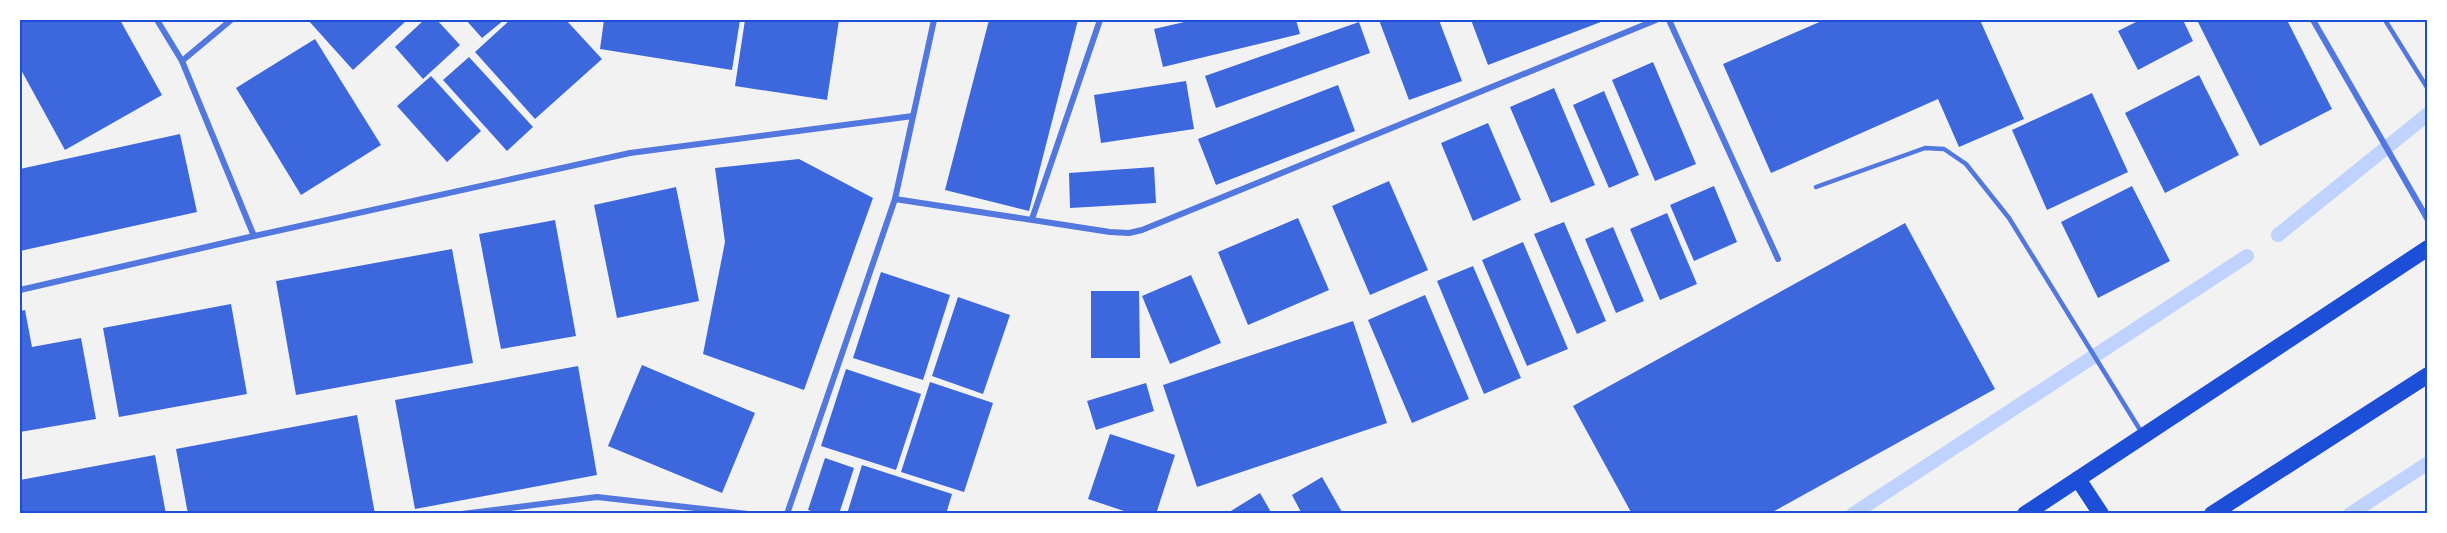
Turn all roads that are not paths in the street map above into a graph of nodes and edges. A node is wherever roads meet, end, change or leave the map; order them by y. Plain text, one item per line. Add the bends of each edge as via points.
1 (157, 20) edge
2 (231, 20) edge
3 (934, 20) edge
4 (1100, 20) edge
5 (1656, 20) edge
6 (1669, 20) edge
7 (2313, 20) edge
8 (2385, 20) edge
9 (182, 61) junction
10 (2427, 89) edge
11 (913, 116) junction
12 (1816, 187) dead end
13 (894, 199) junction
14 (1032, 219) junction
15 (2427, 220) edge
16 (254, 236) junction
17 (2427, 248) edge
18 (1778, 259) dead end
19 (20, 290) edge
20 (2427, 375) edge
21 (2144, 436) junction
22 (2078, 479) junction
23 (462, 513) edge
24 (748, 513) edge
25 (787, 513) edge
26 (2025, 513) edge
27 (2101, 513) edge
28 (2212, 513) edge

1 - 9 street
2 - 9 street
3 - 11 street
4 - 14 street
5 - 14 street via 1142,230 1110,232
6 - 18 street
7 - 15 street
8 - 10 lane
9 - 16 street
11 - 13 street
11 - 16 street via 630,153
12 - 21 lane via 1925,148 1944,149 1966,164 2009,218
13 - 14 street
13 - 25 street
16 - 19 street
17 - 21 highway
20 - 28 highway
21 - 22 highway
22 - 26 highway
22 - 27 highway
23 - 24 street via 597,497

